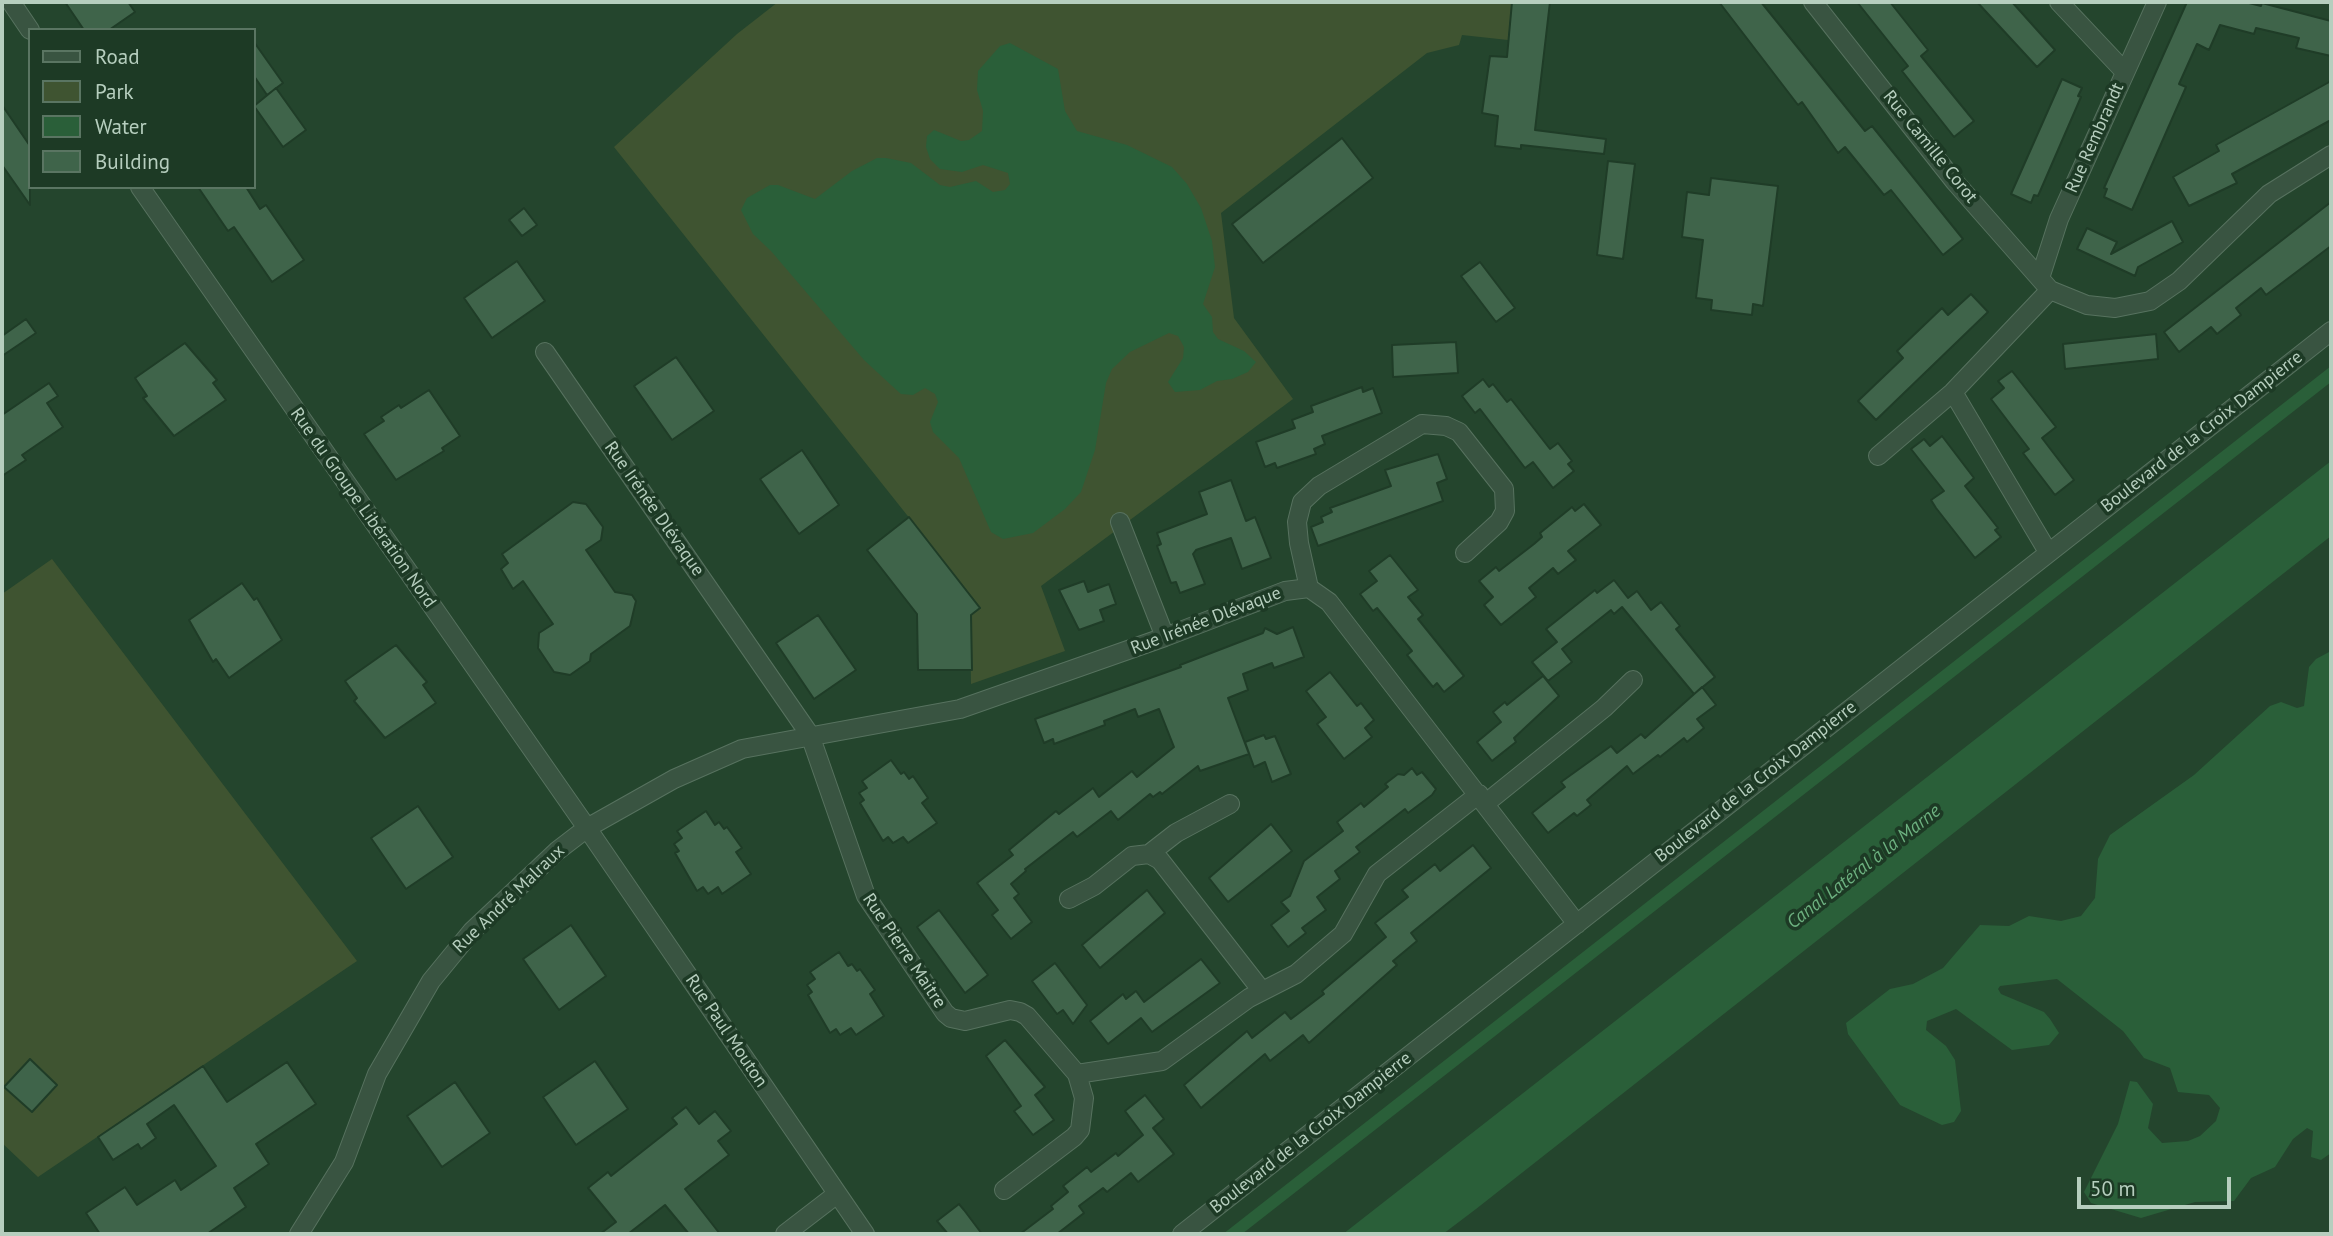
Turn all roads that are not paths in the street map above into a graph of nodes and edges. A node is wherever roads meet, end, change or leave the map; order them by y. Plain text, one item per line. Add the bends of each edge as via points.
1 (10, 2) edge
2 (1814, 2) edge
3 (2059, 2) edge
4 (2157, 2) edge
5 (29, 28) edge
6 (2124, 71) junction
7 (2331, 155) edge
8 (141, 189) edge
9 (2045, 284) junction
10 (2331, 331) edge
11 (545, 352) dead end
12 (1953, 392) junction
13 (1878, 456) dead end
14 (1120, 522) dead end
15 (1465, 552) dead end
16 (2048, 552) junction
17 (1309, 588) junction
18 (1165, 637) junction
19 (1633, 680) dead end
20 (810, 735) junction
21 (1482, 799) junction
22 (1230, 804) dead end
23 (587, 828) junction
24 (1149, 853) junction
25 (1069, 899) dead end
26 (1577, 924) junction
27 (1262, 991) junction
28 (1077, 1074) junction
29 (1004, 1190) dead end
30 (837, 1194) junction
31 (299, 1234) edge
32 (785, 1234) edge
33 (865, 1234) edge
34 (1182, 1234) edge

1 - 5 street
2 - 9 street, Rue Camille Corot via 1955,181
3 - 6 street
4 - 6 street, Rue Rembrandt
6 - 9 street, Rue Rembrandt via 2059,219
7 - 9 street, Rue Camille Corot via 2269,194 2179,281 2150,301 2129,307 2099,307 2067,299
8 - 23 street, Rue du Groupe Libération Nord
9 - 12 street
10 - 16 street, Boulevard de la Croix Dampierre
11 - 20 street, Rue Irénée Dlévaque
12 - 13 street
12 - 16 street
14 - 18 street
15 - 17 street via 1499,522 1505,511 1504,489 1459,432 1422,424 1318,486 1302,502 1297,522
16 - 26 street, Boulevard de la Croix Dampierre
17 - 18 street, Rue Irénée Dlévaque via 1285,591
17 - 21 street via 1329,602
18 - 20 street, Rue Irénée Dlévaque via 960,709
19 - 21 street via 1604,708
20 - 23 street, Rue Irénée Dlévaque via 742,749 674,779
20 - 28 street, Rue Pierre Maitre via 866,896 945,1013 965,1021 1010,1010 1020,1012
21 - 26 street
21 - 27 street via 1377,874 1343,934 1296,974
22 - 24 street
23 - 30 street, Rue Paul Mouton
23 - 31 street, Rue André Malraux via 472,931 431,981 377,1074 344,1162
24 - 25 street via 1132,856 1094,887
24 - 27 street via 1160,860
26 - 34 street, Boulevard de la Croix Dampierre
27 - 28 street via 1162,1061
28 - 29 street via 1084,1098 1080,1129
30 - 32 street
30 - 33 street, Rue Paul Mouton

